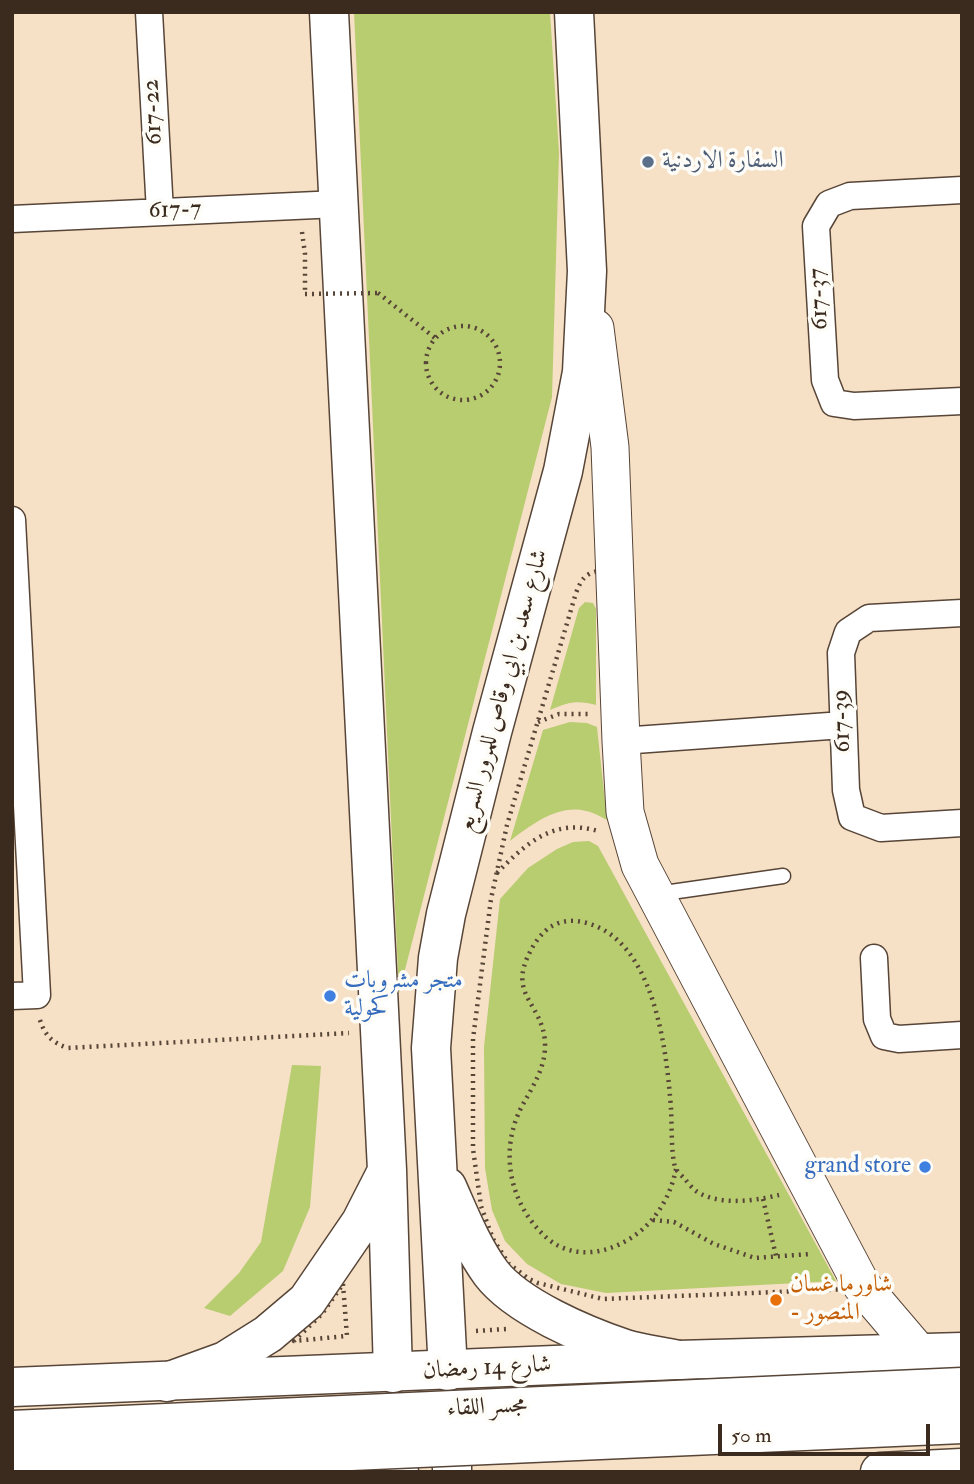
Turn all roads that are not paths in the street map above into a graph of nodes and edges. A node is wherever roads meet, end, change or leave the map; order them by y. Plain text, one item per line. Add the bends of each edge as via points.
1 (149, 12) edge
2 (329, 12) edge
3 (574, 12) edge
4 (962, 190) edge
5 (338, 204) junction
6 (160, 212) junction
7 (12, 219) edge
8 (587, 271) junction
9 (962, 401) edge
10 (12, 520) edge
11 (14, 605) edge
12 (962, 613) edge
13 (612, 725) junction
14 (843, 725) junction
15 (962, 823) edge
16 (783, 876) dead end
17 (655, 895) junction
18 (874, 958) dead end
19 (25, 996) edge
20 (962, 1035) edge
21 (439, 1169) junction
22 (387, 1170) junction
23 (962, 1352) edge
24 (920, 1354) junction
25 (678, 1360) junction
26 (176, 1381) junction
27 (448, 1381) junction
28 (393, 1383) junction
29 (12, 1387) edge
30 (962, 1387) edge
31 (225, 1401) dead end
32 (962, 1424) edge
33 (12, 1430) edge
34 (12, 1466) edge
35 (944, 1469) edge
36 (880, 1472) edge

1 - 6 street, 617-22
2 - 5 main road
3 - 8 main road, شارع سعد بن ابي وقاص للمرور السريع
4 - 9 street, 617-37 via 850,196 830,204 816,226 825,380 834,403
5 - 6 street, 617-7
5 - 22 main road
6 - 7 street, 617-7
8 - 13 street via 610,447
8 - 21 main road, شارع سعد بن ابي وقاص للمرور السريع via 582,372 574,422 488,745 438,958 431,1048
10 - 11 street
11 - 19 street
12 - 14 street, 617-39 via 869,618 848,632 841,653
13 - 14 street
13 - 17 street via 625,812 639,865
14 - 15 street, 617-39 via 852,817 881,828
16 - 17 lane
17 - 24 street via 804,1189 829,1249
18 - 20 street via 877,1019 884,1036
21 - 25 main road via 479,1254 515,1295 626,1349
21 - 27 main road, شارع سعد بن ابي وقاص للمرور السريع
22 - 26 main road via 361,1222 307,1301 268,1334 225,1361
22 - 28 main road
23 - 24 main road, شارع 14 رمضان
24 - 25 main road, شارع 14 رمضان
25 - 27 main road, شارع 14 رمضان
26 - 28 main road, شارع 14 رمضان
26 - 29 main road, شارع 14 رمضان
26 - 31 main road via 202,1386
27 - 28 main road, شارع 14 رمضان
30 - 33 main road, مجسر اللقاء, bridge
32 - 34 main road, مجسر اللقاء, bridge
35 - 36 main road

